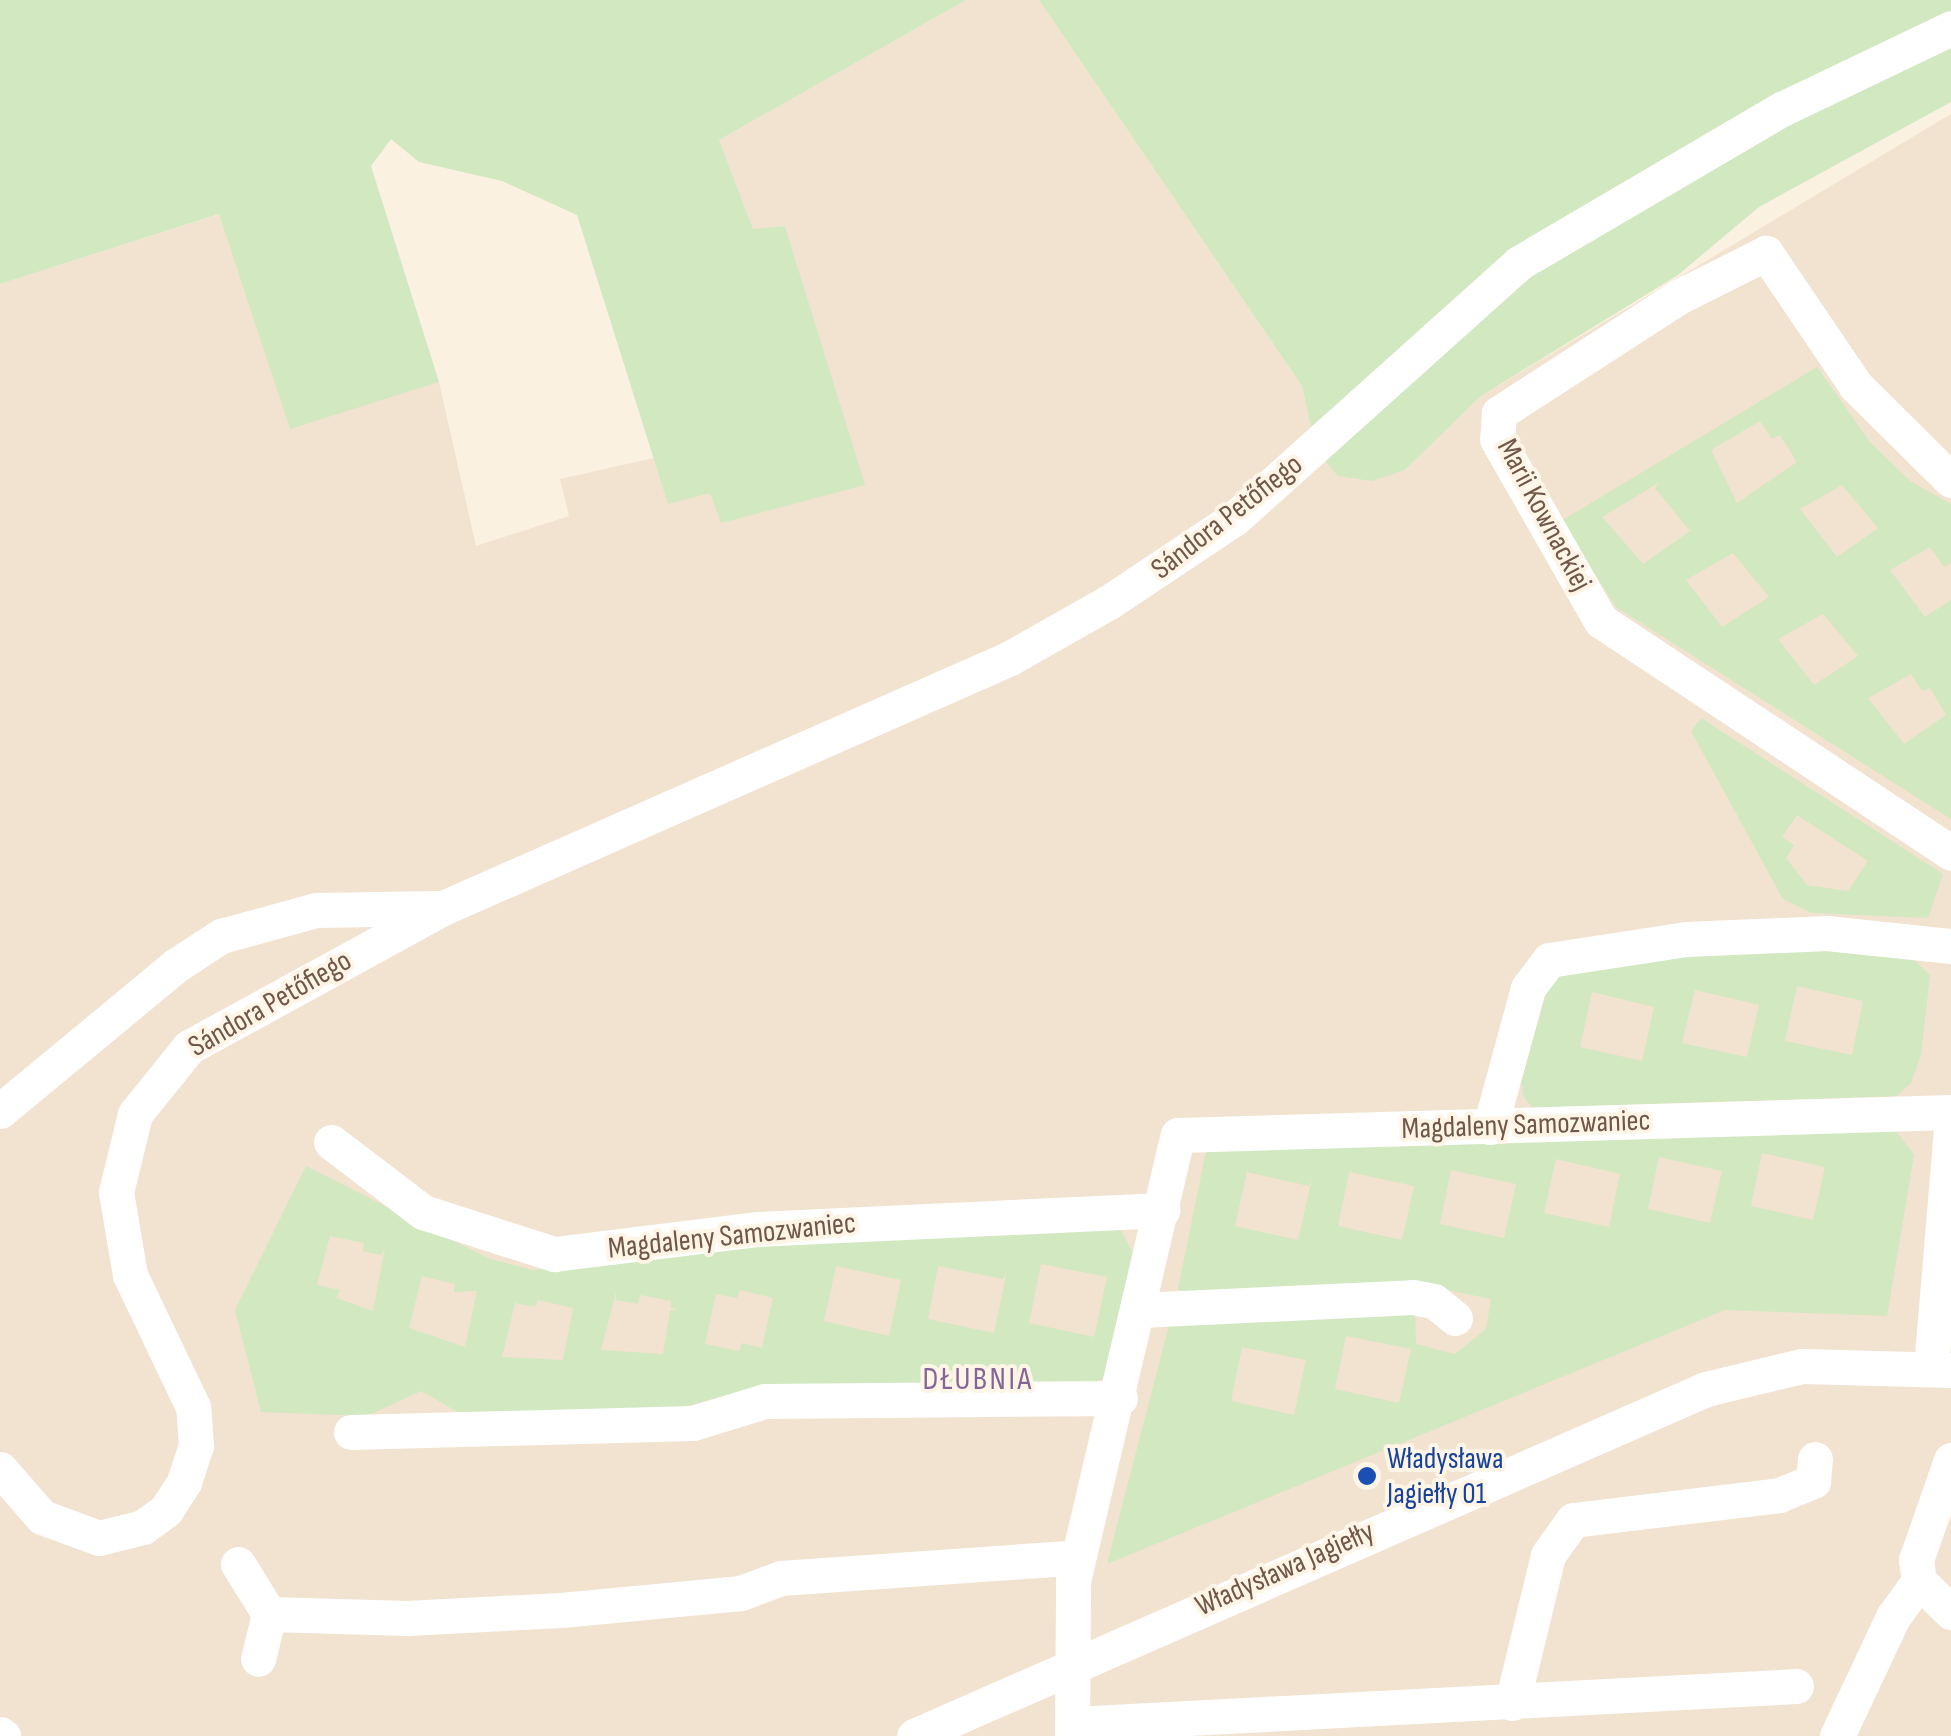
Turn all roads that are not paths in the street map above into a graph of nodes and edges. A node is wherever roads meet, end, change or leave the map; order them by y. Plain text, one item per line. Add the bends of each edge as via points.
1 (1951, 28) edge
2 (1951, 480) edge
3 (1951, 852) edge
4 (443, 908) junction
5 (1951, 946) edge
6 (0, 1111) edge
7 (1951, 1112) edge
8 (1490, 1127) junction
9 (1951, 1128) edge
10 (331, 1142) dead end
11 (1162, 1210) junction
12 (1140, 1310) junction
13 (1455, 1318) dead end
14 (1941, 1368) edge
15 (1120, 1398) junction
16 (350, 1432) dead end
17 (1815, 1458) dead end
18 (1951, 1460) edge
19 (0, 1469) edge
20 (1078, 1556) junction
21 (238, 1564) dead end
22 (1920, 1580) junction
23 (1951, 1612) edge
24 (269, 1614) junction
25 (258, 1659) dead end
26 (1074, 1662) junction
27 (1796, 1686) dead end
28 (1512, 1703) junction
29 (1073, 1730) edge
30 (914, 1736) edge
31 (1837, 1736) edge

1 - 4 street, Sándora Petőfiego via 1782,109 1519,264 1235,518 1109,602 1010,658
2 - 3 street, Marii Kownackiej via 1856,386 1766,253 1680,296 1499,413 1496,439 1601,621
4 - 6 street, Sándora Petőfiego via 316,910 221,936 175,966
4 - 19 street, Sándora Petőfiego via 189,1047 135,1114 116,1192 119,1231 130,1275 193,1407 196,1446 166,1510 143,1527 98,1538 42,1518
5 - 8 street via 1828,934 1686,940 1549,960 1528,988
7 - 8 street, Magdaleny Samozwaniec
8 - 11 street, Magdaleny Samozwaniec via 1178,1135
9 - 14 street
10 - 11 street, Magdaleny Samozwaniec via 423,1212 554,1254 758,1229
11 - 12 street, Magdaleny Samozwaniec
12 - 13 street via 1414,1297 1434,1301
12 - 15 street, Magdaleny Samozwaniec
14 - 26 street, Władysława Jagiełły via 1802,1366 1706,1389
15 - 16 street via 765,1402 693,1423
15 - 20 street, Magdaleny Samozwaniec
17 - 28 street via 1814,1482 1779,1494 1573,1520 1548,1555
18 - 22 street via 1918,1540
20 - 24 street via 781,1578 740,1592 561,1610 407,1618
20 - 26 street, Magdaleny Samozwaniec via 1070,1608
21 - 24 street
22 - 23 street
22 - 31 street via 1894,1616
24 - 25 street
26 - 29 street, Magdaleny Samozwaniec
26 - 30 street, Władysława Jagiełły
27 - 28 street
28 - 29 street

